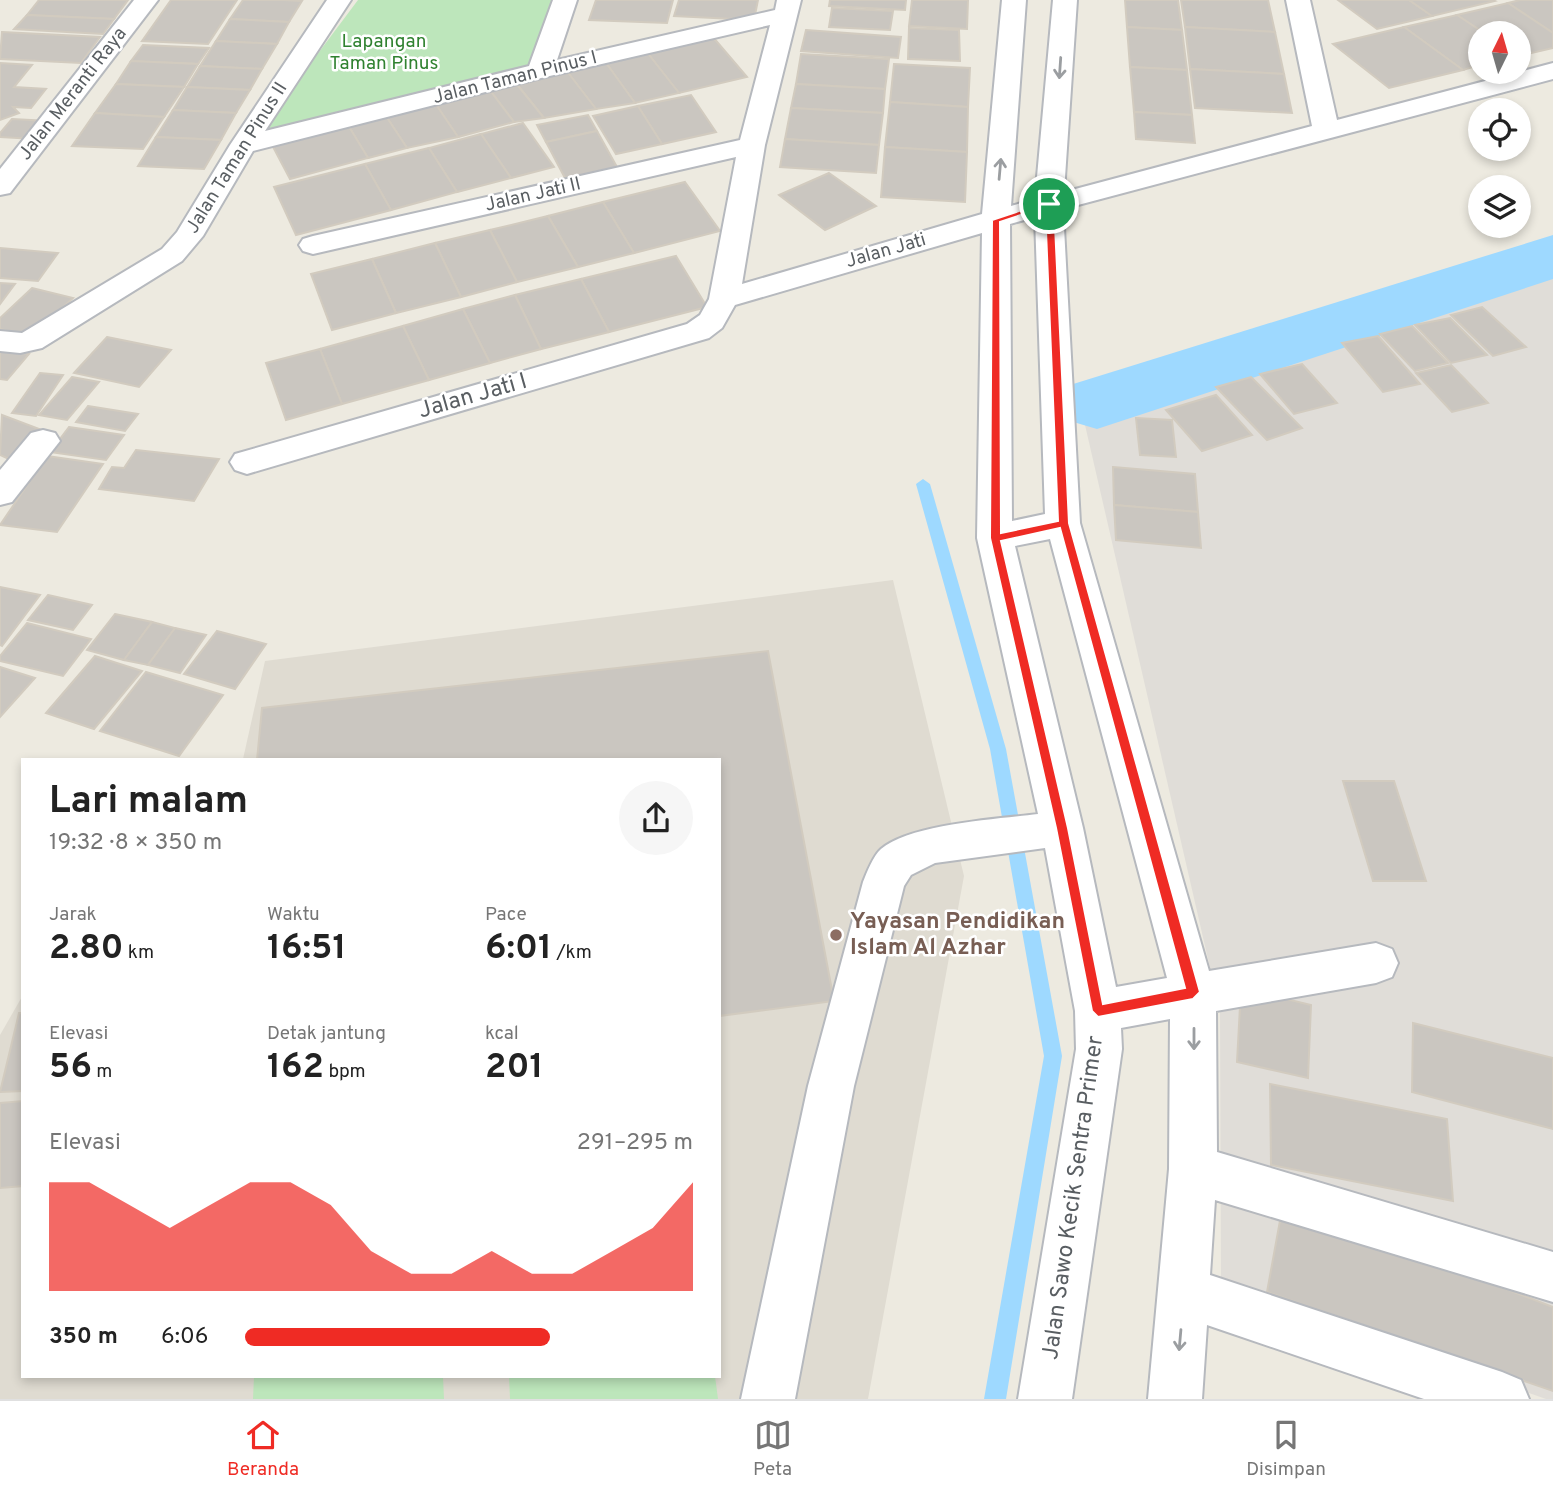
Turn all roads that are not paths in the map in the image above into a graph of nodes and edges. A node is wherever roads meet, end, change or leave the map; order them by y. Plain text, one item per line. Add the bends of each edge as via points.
1 (146, 0) edge
2 (339, 0) edge
3 (565, 0) edge
4 (1014, 0) edge
5 (1065, 0) edge
6 (1298, 0) edge
7 (788, 7) edge
8 (540, 71) junction
9 (1553, 71) edge
10 (1326, 130) junction
11 (243, 145) junction
12 (752, 145) junction
13 (0, 150) edge
14 (27, 152) junction
15 (0, 187) edge
16 (1049, 204) junction
17 (996, 220) junction
18 (313, 245) dead end
19 (724, 299) junction
20 (0, 341) edge
21 (43, 441) dead end
22 (247, 462) dead end
23 (0, 493) edge
24 (1063, 523) junction
25 (995, 538) junction
26 (1056, 829) junction
27 (1376, 963) dead end
28 (1193, 992) junction
29 (1098, 1011) junction
30 (1193, 1168) junction
31 (1553, 1277) edge
32 (1184, 1292) junction
33 (768, 1399) edge
34 (1045, 1399) edge
35 (1175, 1399) edge
36 (1502, 1399) edge

1 - 14 street, Jalan Meranti Raya
2 - 11 street, Jalan Taman Pinus II
3 - 8 street
17 -> 4 street, Jalan Sawo Kecik Sentra Primer
5 -> 16 street
6 - 10 street
7 - 8 street, Jalan Taman Pinus I
7 - 12 street
8 - 11 street, Jalan Taman Pinus I
9 - 10 street, Jalan Jati
10 - 16 street, Jalan Jati
11 - 20 street, Jalan Taman Pinus II via 172,255 31,341
12 - 18 street, Jalan Jati II
12 - 19 street
13 - 14 street
14 - 15 street, Jalan Meranti Raya
16 - 17 street, Jalan Jati
16 - 24 street
17 - 19 street, Jalan Jati
17 - 25 street, Jalan Sawo Kecik Sentra Primer
19 - 22 street, Jalan Jati I via 711,321 698,331
21 - 23 street
24 - 25 street
24 - 28 street
25 - 26 street, Jalan Sawo Kecik Sentra Primer
26 - 29 street, Jalan Sawo Kecik Sentra Primer
26 - 33 street via 929,846 896,862 884,881 831,1086
27 - 28 street
28 - 29 street
28 -> 30 street
29 - 34 street, Jalan Sawo Kecik Sentra Primer via 1099,1049
30 - 31 street
30 - 32 street
32 -> 35 street
32 - 36 street

